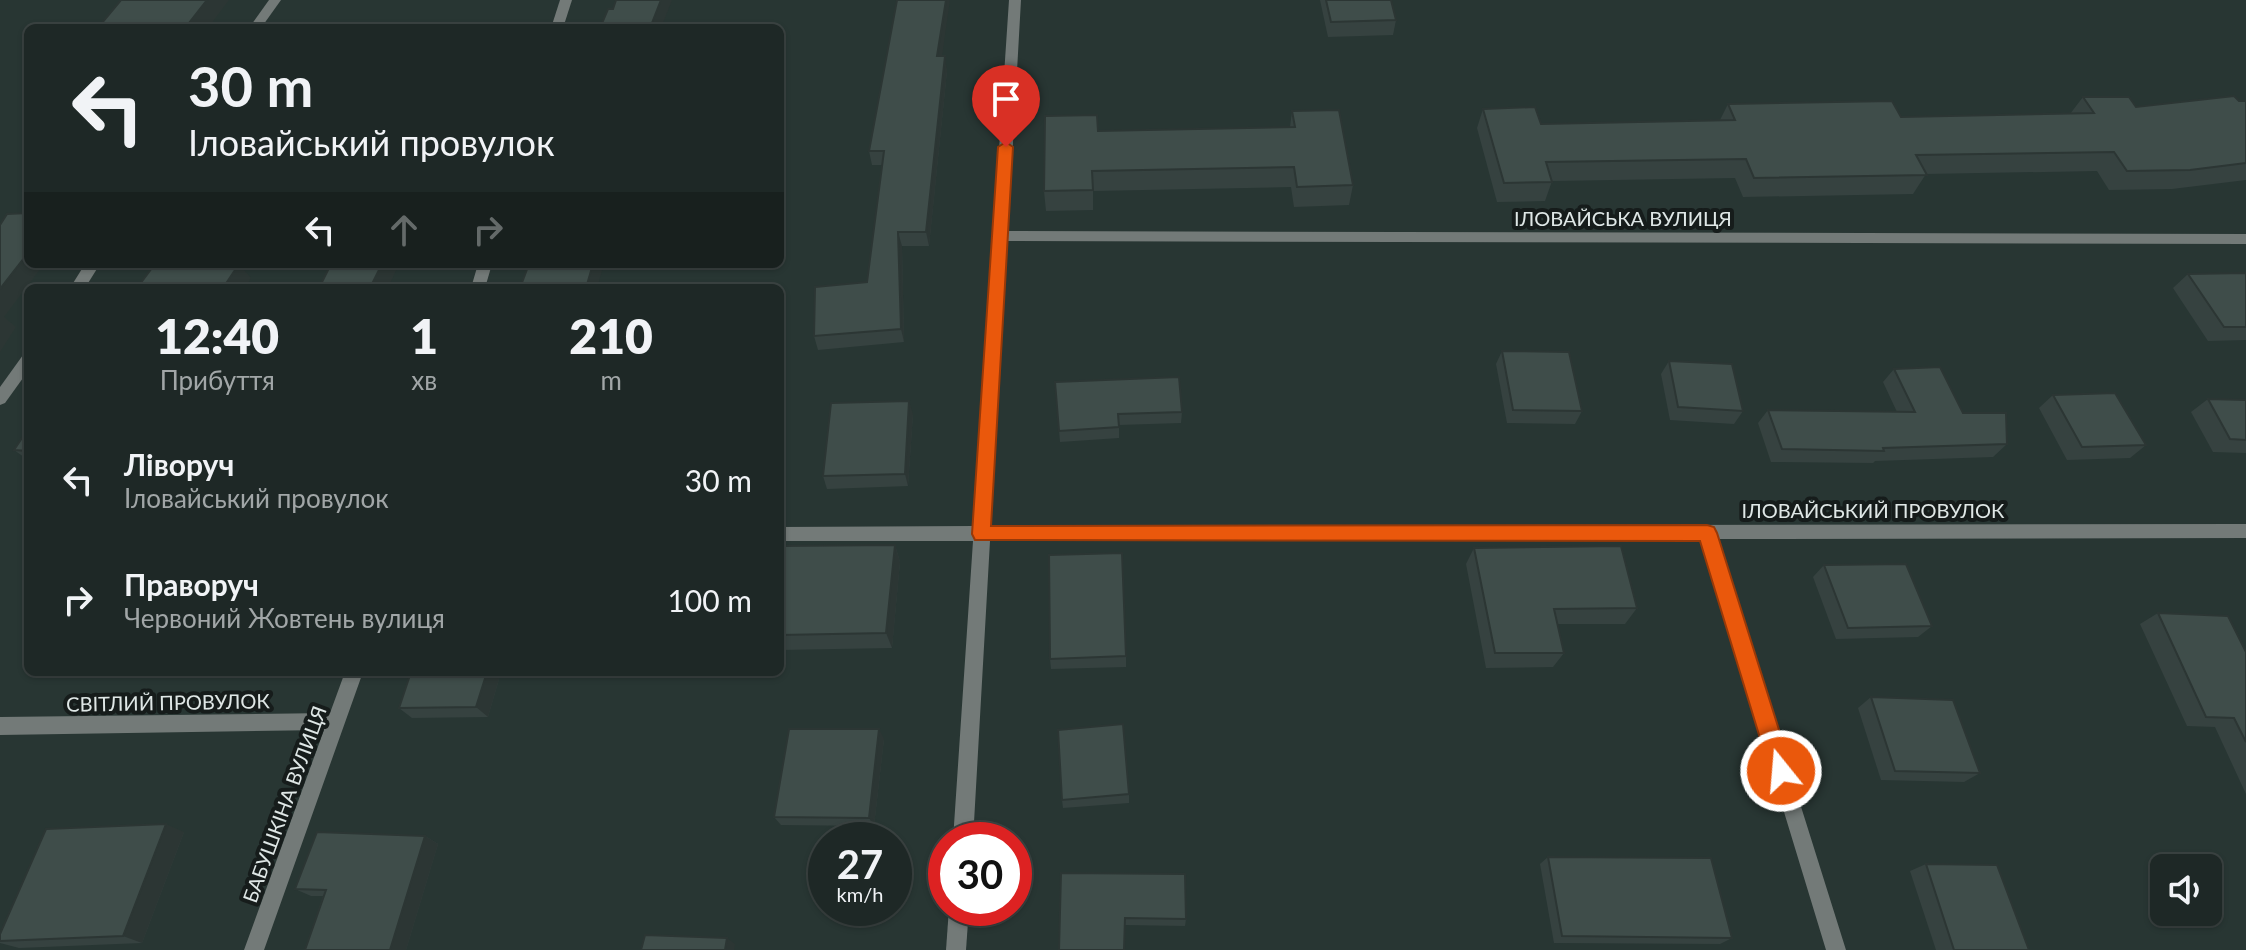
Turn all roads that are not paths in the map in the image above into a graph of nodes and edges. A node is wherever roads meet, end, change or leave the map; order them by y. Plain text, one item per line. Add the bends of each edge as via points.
1 (275, 0) edge
2 (566, 0) edge
3 (1015, 0) edge
4 (258, 24) edge
5 (558, 24) edge
6 (1000, 236) junction
7 (2246, 239) edge
8 (24, 365) edge
9 (0, 399) edge
10 (2246, 531) edge
11 (1707, 533) junction
12 (784, 534) edge
13 (982, 534) junction
14 (353, 676) edge
15 (337, 721) junction
16 (0, 726) edge
17 (964, 822) edge
18 (958, 926) edge
19 (254, 950) edge
20 (956, 950) edge
21 (1836, 950) edge

1 - 4 street
2 - 5 street
3 - 6 street
6 - 7 street, ІЛОВАЙСЬКА ВУЛИЦЯ
6 - 13 street
8 - 9 street
10 - 11 street, ІЛОВАЙСЬКИЙ ПРОВУЛОК
11 - 13 street, ІЛОВАЙСЬКИЙ ПРОВУЛОК
11 - 21 street
12 - 13 street, ІЛОВАЙСЬКИЙ ПРОВУЛОК
13 - 17 street
14 - 15 street, БАБУШКІНА ВУЛИЦЯ
15 - 16 street, СВІТЛИЙ ПРОВУЛОК
15 - 19 street, БАБУШКІНА ВУЛИЦЯ
18 - 20 street

